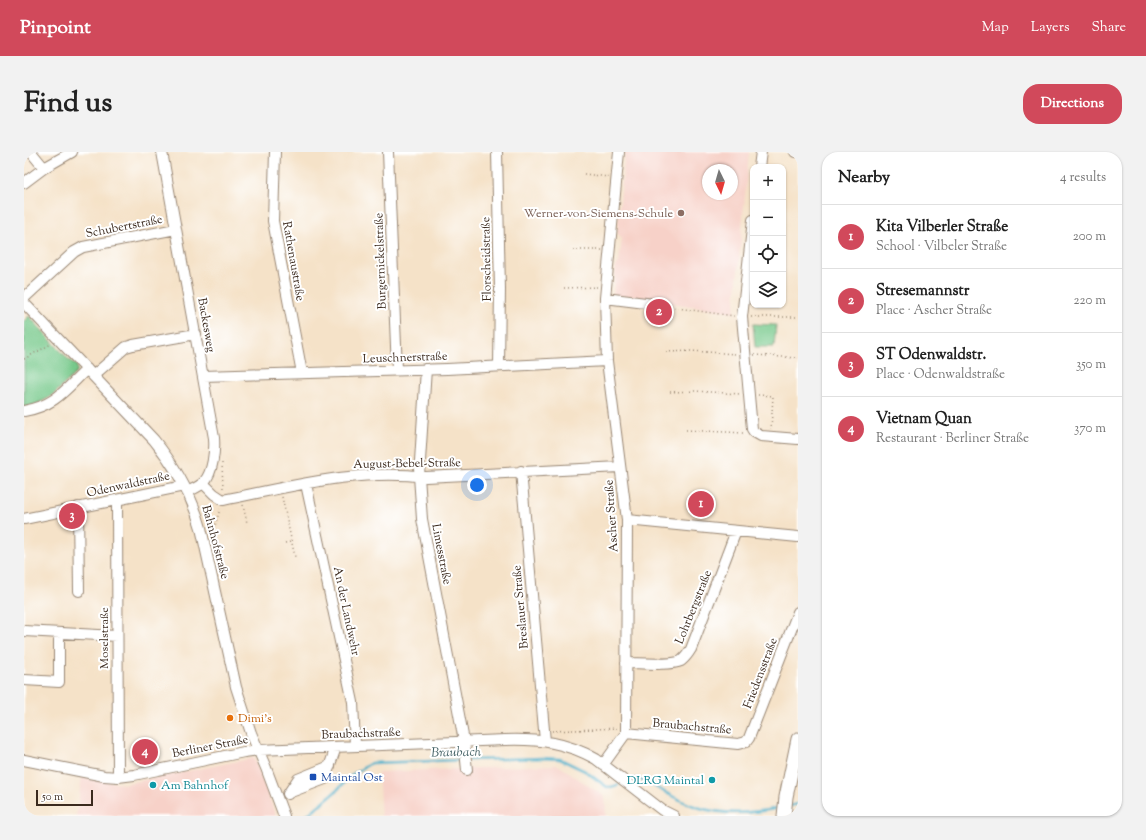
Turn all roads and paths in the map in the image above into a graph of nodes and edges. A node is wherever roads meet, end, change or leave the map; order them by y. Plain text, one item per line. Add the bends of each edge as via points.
1 (31, 152) edge
2 (72, 152) edge
3 (162, 152) edge
4 (275, 152) edge
5 (388, 152) edge
6 (497, 152) edge
7 (619, 152) edge
8 (760, 152) edge
9 (795, 152) edge
10 (798, 152) edge
11 (759, 164) edge
12 (44, 168) junction
13 (584, 174) dead end
14 (617, 178) junction
15 (24, 183) edge
16 (613, 213) junction
17 (572, 214) dead end
18 (176, 228) junction
19 (751, 236) edge
20 (573, 250) dead end
21 (610, 250) junction
22 (606, 287) junction
23 (564, 288) dead end
24 (24, 298) edge
25 (605, 298) junction
26 (24, 303) edge
27 (662, 306) joint
28 (742, 317) junction
29 (798, 317) edge
30 (196, 334) junction
31 (60, 340) junction
32 (666, 352) dead end
33 (745, 355) junction
34 (798, 358) edge
35 (24, 360) edge
36 (607, 361) junction
37 (499, 366) junction
38 (426, 369) junction
39 (397, 370) junction
40 (90, 372) junction
41 (302, 373) junction
42 (203, 376) junction
43 (670, 392) dead end
44 (749, 394) junction
45 (24, 411) edge
46 (771, 428) dead end
47 (686, 430) dead end
48 (754, 432) junction
49 (798, 439) edge
50 (222, 458) dead end
51 (620, 467) junction
52 (522, 472) junction
53 (419, 476) junction
54 (203, 483) junction
55 (306, 484) junction
56 (280, 488) junction
57 (186, 489) junction
58 (241, 497) junction
59 (117, 500) junction
60 (223, 500) junction
61 (78, 507) junction
62 (24, 519) edge
63 (627, 520) junction
64 (247, 523) dead end
65 (736, 531) junction
66 (798, 536) edge
67 (212, 538) dead end
68 (291, 542) junction
69 (285, 543) dead end
70 (294, 557) dead end
71 (79, 591) dead end
72 (798, 612) edge
73 (24, 631) edge
74 (59, 633) junction
75 (117, 636) junction
76 (626, 663) junction
77 (24, 680) edge
78 (626, 730) junction
79 (544, 736) junction
80 (798, 739) edge
81 (464, 741) junction
82 (746, 742) joint
83 (354, 746) junction
84 (336, 747) junction
85 (259, 750) junction
86 (24, 760) edge
87 (603, 764) junction
88 (467, 770) dead end
89 (118, 777) junction
90 (278, 800) junction
91 (284, 816) edge
92 (674, 816) edge
93 (784, 816) edge

1 - 12 street
2 - 12 street
3 - 18 street, Backesweg
4 - 41 street, Rathenaustraße via 273,220
5 - 39 street, Burgernickelstraße
6 - 37 street, Florscheidstraße
7 - 14 street, Ascher Straße
8 - 11 street
9 - 10 street
12 - 15 street
13 - 14 path
14 - 16 street, Ascher Straße
16 - 17 path
16 - 21 street, Ascher Straße
18 - 24 street, Schubertstraße via 83,247 74,252
18 - 30 street, Backesweg
19 - 28 street
20 - 21 path
21 - 22 street, Ascher Straße
22 - 23 path
22 - 25 street, Ascher Straße
25 - 27 street
25 - 36 street, Ascher Straße
26 - 31 street, Bahnhofstraße
27 - 28 path
28 - 29 path
28 - 33 street
30 - 40 street via 126,347
30 - 42 street, Backesweg
31 - 35 path
31 - 40 street, Bahnhofstraße
32 - 33 path
33 - 34 path
33 - 44 street
36 - 37 street, Leuschnerstraße
36 - 51 street, Ascher Straße
37 - 38 street, Leuschnerstraße
38 - 39 street, Leuschnerstraße
38 - 53 street, Limesstraße
39 - 41 street, Leuschnerstraße
40 - 45 street via 52,402
40 - 57 street, Bahnhofstraße via 164,452
41 - 42 street, Leuschnerstraße
42 - 54 street, Backesweg via 215,442 210,470
43 - 44 path
44 - 46 path via 773,396
44 - 48 street
47 - 48 path
48 - 49 street via 761,436
50 - 60 path
51 - 52 street, August-Bebel-Straße
51 - 63 street, Ascher Straße
52 - 53 street, August-Bebel-Straße
52 - 79 street, Breslauer Straße
53 - 55 street, August-Bebel-Straße via 360,476
53 - 81 street, Limesstraße via 422,519
54 - 57 street
54 - 60 street
55 - 56 street, August-Bebel-Straße
55 - 83 street, An der Landwehr via 353,702
56 - 58 street, August-Bebel-Straße
56 - 68 path
57 - 59 street, Odenwaldstraße
57 - 85 street, Bahnhofstraße via 198,516 236,687
58 - 60 street, August-Bebel-Straße
58 - 64 path
59 - 61 street, Odenwaldstraße
59 - 75 street, Moselstraße
60 - 67 path
61 - 62 street, Odenwaldstraße
61 - 71 street, Odenwaldstraße
63 - 65 street
63 - 76 street, Ascher Straße
65 - 66 street
65 - 76 street, Lohrbergstraße via 691,649 684,659 674,663
68 - 69 path
68 - 70 path
72 - 82 street, Friedensstraße
73 - 74 street
74 - 75 street
74 - 77 street via 59,682
75 - 89 street, Moselstraße
76 - 78 street, Ascher Straße
78 - 79 path
78 - 82 street, Braubachstraße via 738,744
78 - 87 street
79 - 81 street, Braubachstraße
79 - 87 street, Braubachstraße via 587,754
80 - 93 main road
81 - 83 street, Braubachstraße
81 - 88 street
83 - 84 street, Braubachstraße
84 - 85 street, Braubachstraße
84 - 90 street via 330,766 298,779 291,792
85 - 89 street, Berliner Straße
85 - 90 street, Bahnhofstraße
86 - 89 street, Berliner Straße
87 - 92 street, Braubachstraße
90 - 91 street, Bahnhofstraße

